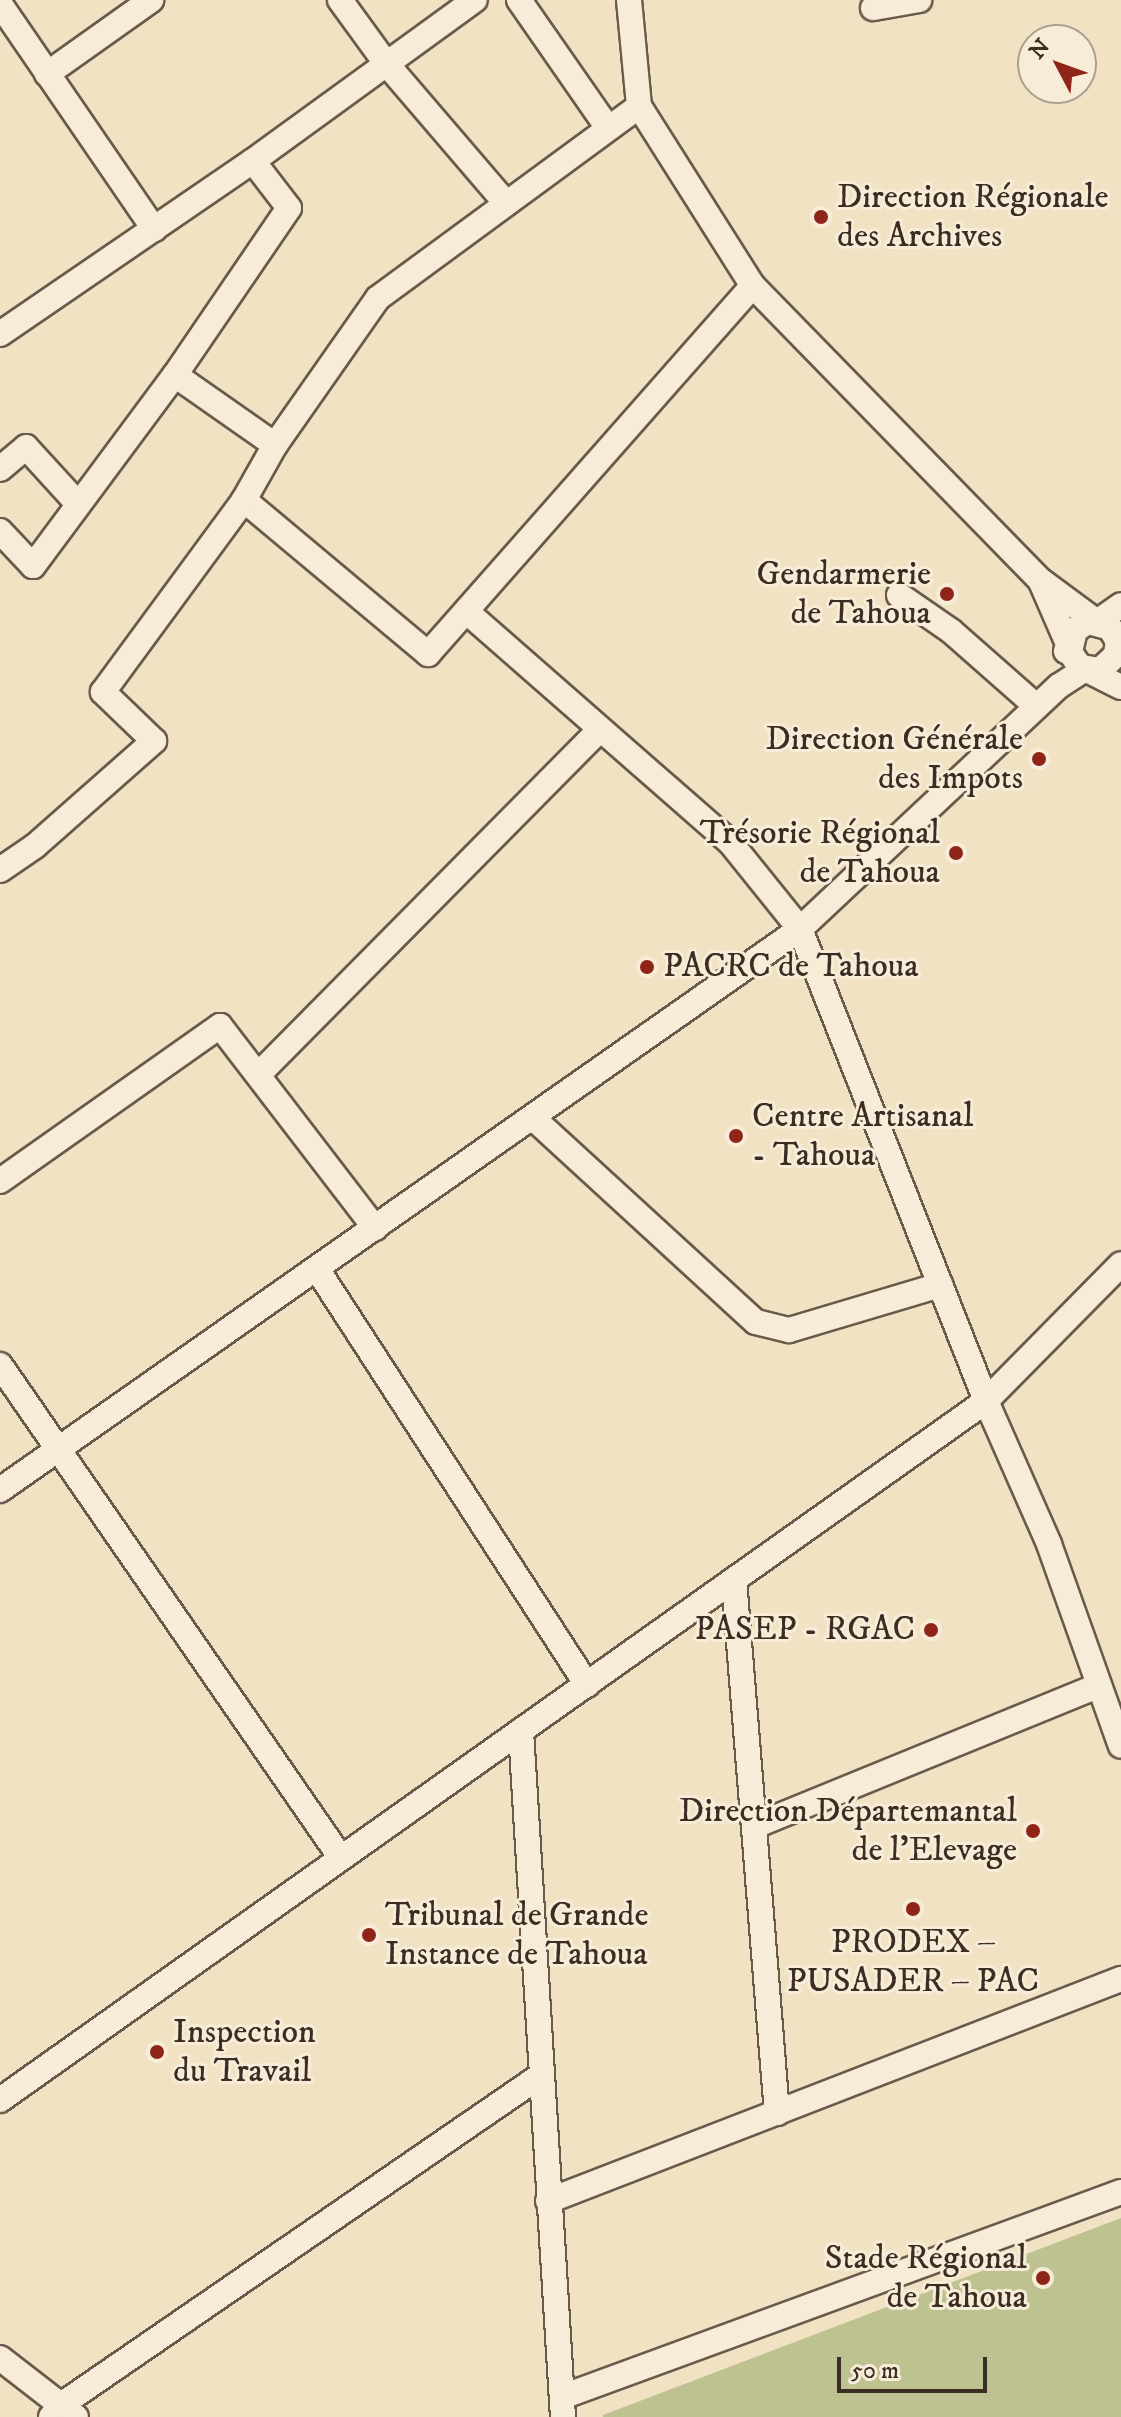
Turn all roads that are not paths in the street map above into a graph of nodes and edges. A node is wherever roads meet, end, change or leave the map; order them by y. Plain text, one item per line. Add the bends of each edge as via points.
1 (151, 0) edge
2 (340, 0) edge
3 (475, 0) edge
4 (519, 0) edge
5 (629, 0) edge
6 (919, 0) edge
7 (873, 8) dead end
8 (6, 13) edge
9 (385, 62) junction
10 (47, 74) junction
11 (639, 106) junction
12 (608, 128) junction
13 (253, 161) junction
14 (506, 203) junction
15 (154, 229) junction
16 (753, 286) junction
17 (0, 334) edge
18 (175, 375) junction
19 (275, 445) junction
20 (0, 469) edge
21 (244, 500) junction
22 (78, 504) junction
23 (0, 531) edge
24 (1040, 580) junction
25 (899, 595) dead end
26 (1121, 605) edge
27 (467, 612) junction
28 (1097, 622) junction
29 (1120, 640) edge
30 (1069, 646) junction
31 (1085, 669) junction
32 (1121, 687) edge
33 (1035, 705) junction
34 (598, 731) junction
35 (0, 870) edge
36 (800, 929) junction
37 (259, 1074) junction
38 (533, 1118) junction
39 (0, 1181) edge
40 (375, 1228) junction
41 (1121, 1264) edge
42 (317, 1269) junction
43 (940, 1285) junction
44 (0, 1365) edge
45 (986, 1401) junction
46 (58, 1449) junction
47 (0, 1490) edge
48 (734, 1580) junction
49 (587, 1685) junction
50 (1098, 1686) junction
51 (521, 1731) junction
52 (1121, 1746) edge
53 (757, 1825) junction
54 (341, 1858) junction
55 (1121, 1979) edge
56 (540, 2076) junction
57 (0, 2100) edge
58 (777, 2113) junction
59 (1121, 2192) edge
60 (548, 2201) junction
61 (0, 2358) edge
62 (563, 2407) edge
63 (63, 2413) edge

1 - 10 street
2 - 9 street
3 - 9 street
4 - 12 street
5 - 11 street
6 - 7 street
8 - 10 street
9 - 13 street
9 - 14 street
10 - 15 street
11 - 12 street
11 - 16 street
12 - 14 street
13 - 15 street
13 - 18 street via 289,208
14 - 19 street via 378,298
15 - 17 street
16 - 24 street
16 - 27 street
18 - 19 street
18 - 22 street
19 - 21 street
20 - 22 street via 26,447
21 - 27 street via 428,654
21 - 35 street via 103,692 154,741 35,846
22 - 23 street via 33,566
24 - 28 street
24 - 30 street
25 - 33 street via 951,631
26 - 28 street
27 - 34 street
28 - 29 street
28 - 30 street via 1075,630
29 - 31 street via 1113,662 1100,670
30 - 31 street via 1075,663
30 - 33 street
31 - 32 street
31 - 33 street
33 - 36 street
34 - 36 street via 730,842
34 - 37 street
36 - 38 street
36 - 43 street
37 - 39 street via 220,1026
37 - 40 street
38 - 40 street
38 - 43 street via 756,1322 789,1330
40 - 42 street
41 - 45 street
42 - 46 street
42 - 49 street
43 - 45 street
44 - 46 street
45 - 48 street
45 - 50 street via 1049,1544
46 - 47 street
46 - 54 street
48 - 49 street
48 - 53 street
49 - 51 street
50 - 52 street
50 - 53 street
51 - 54 street
51 - 56 street
53 - 58 street
54 - 57 street
55 - 58 street
56 - 60 street
56 - 63 street
58 - 60 street
59 - 62 street
60 - 62 street
61 - 63 street

